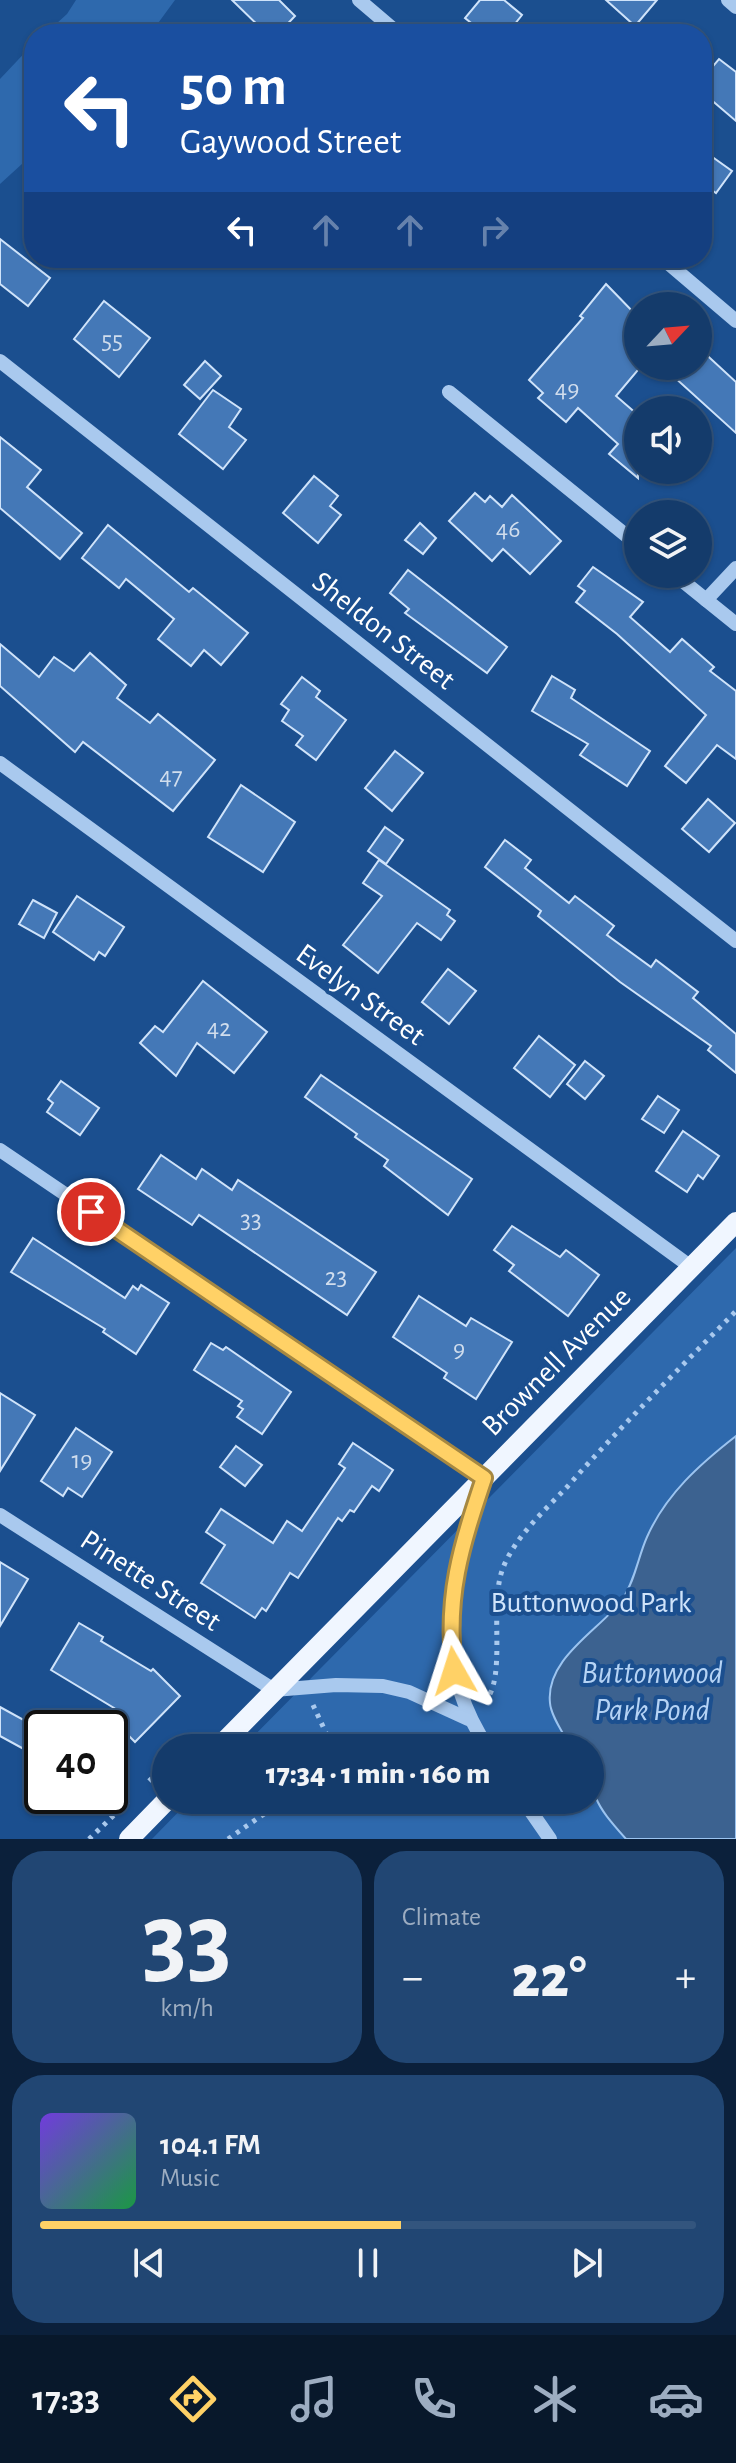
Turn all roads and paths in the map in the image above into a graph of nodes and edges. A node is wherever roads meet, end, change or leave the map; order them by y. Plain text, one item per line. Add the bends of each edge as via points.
1 (359, 0) edge
2 (728, 0) edge
3 (736, 7) edge
4 (387, 24) edge
5 (674, 268) edge
6 (736, 321) edge
7 (0, 361) edge
8 (449, 392) dead end
9 (624, 534) edge
10 (736, 568) edge
11 (691, 588) edge
12 (706, 600) junction
13 (736, 624) edge
14 (0, 763) edge
15 (736, 941) edge
16 (0, 1150) edge
17 (736, 1222) edge
18 (691, 1267) junction
19 (736, 1311) edge
20 (484, 1478) junction
21 (0, 1515) edge
22 (274, 1690) junction
23 (468, 1719) junction
24 (232, 1734) edge
25 (452, 1734) edge
26 (478, 1734) edge
27 (153, 1814) edge
28 (264, 1814) edge
29 (533, 1814) edge
30 (129, 1839) edge
31 (228, 1839) edge
32 (550, 1839) edge

1 - 4 street
2 - 3 street
5 - 6 street
7 - 15 street, Sheldon Street
8 - 9 street
10 - 12 street
11 - 12 street
12 - 13 street
14 - 18 street, Evelyn Street
16 - 20 street
17 - 18 main road, Brownell Avenue
18 - 20 main road, Brownell Avenue
19 - 23 path via 533,1523 504,1564 494,1604 497,1685
20 - 22 main road, Brownell Avenue
20 - 23 street via 457,1561 450,1615 454,1671
21 - 22 street, Pinette Street
22 - 23 street via 383,1686
22 - 24 main road, Brownell Avenue
23 - 25 path
23 - 26 street
27 - 30 main road
28 - 31 path
29 - 32 street

